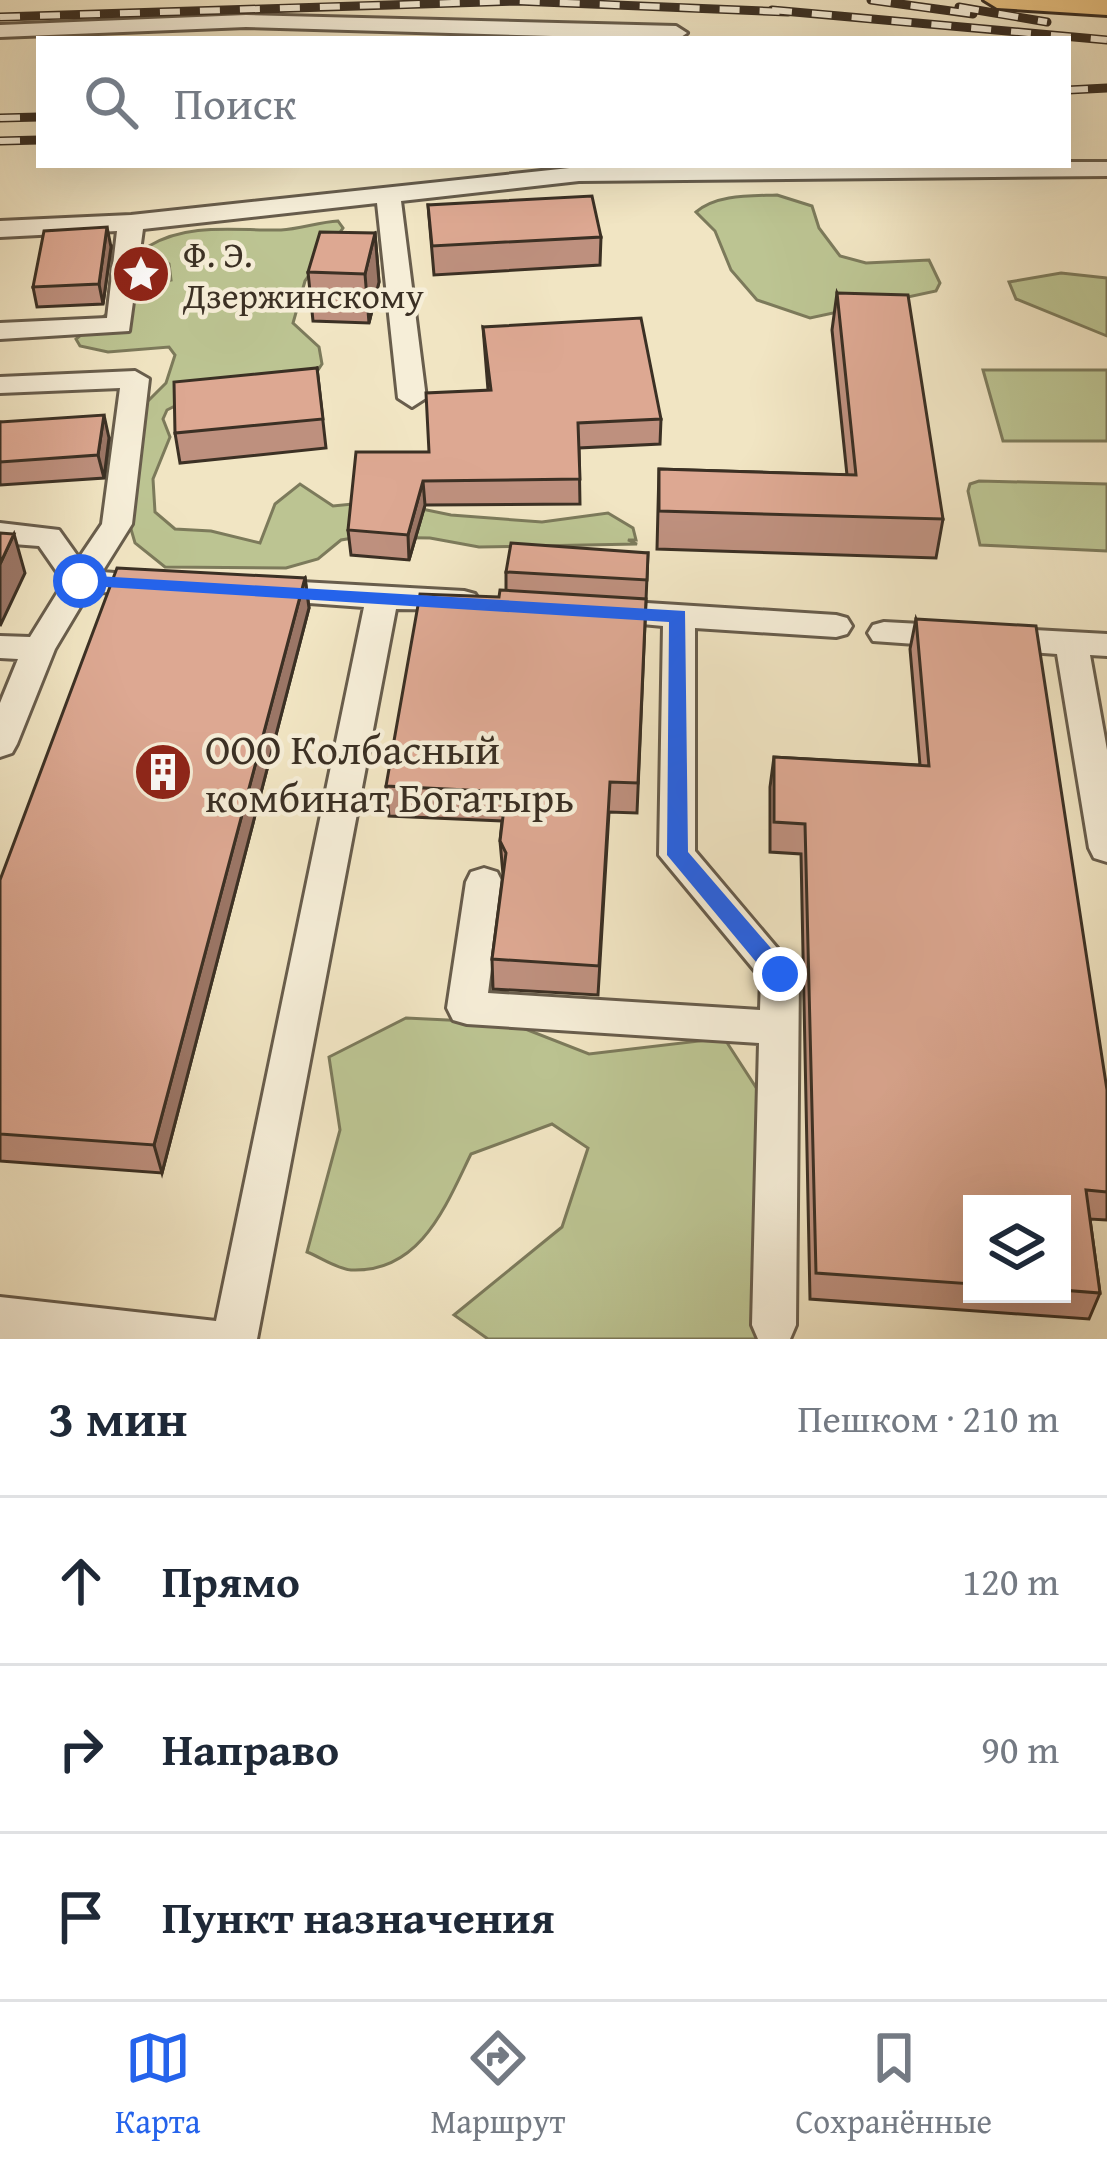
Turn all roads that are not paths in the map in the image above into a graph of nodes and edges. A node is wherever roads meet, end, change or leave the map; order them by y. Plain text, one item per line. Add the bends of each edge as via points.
1 (997, 0) edge
2 (1107, 7) edge
3 (0, 31) edge
4 (676, 34) dead end
5 (1107, 169) edge
6 (388, 193) junction
7 (131, 223) junction
8 (0, 229) edge
9 (0, 331) edge
10 (0, 385) edge
11 (412, 398) dead end
12 (0, 533) edge
13 (80, 581) junction
14 (382, 597) junction
15 (496, 604) edge
16 (565, 608) edge
17 (679, 616) junction
18 (836, 626) dead end
19 (884, 633) dead end
20 (1071, 643) junction
21 (1107, 645) edge
22 (0, 647) edge
23 (39, 649) junction
24 (0, 744) edge
25 (1107, 848) edge
26 (484, 882) dead end
27 (779, 1028) junction
28 (0, 1318) edge
29 (774, 1325) dead end
30 (206, 1339) edge
31 (236, 1339) edge

1 - 2 main road
3 - 4 street via 246,21
5 - 6 street
6 - 7 street
6 - 11 street
7 - 8 street
7 - 9 street via 119,325
10 - 13 street via 135,379 117,524
12 - 13 street via 47,537
13 - 14 street
13 - 23 street
14 - 15 street
14 - 31 street
16 - 17 street
17 - 18 street
17 - 27 street via 677,855 780,974
19 - 20 street
20 - 21 street
20 - 25 street
22 - 23 street
23 - 24 street
26 - 27 street via 467,1008
27 - 29 street
28 - 30 street

